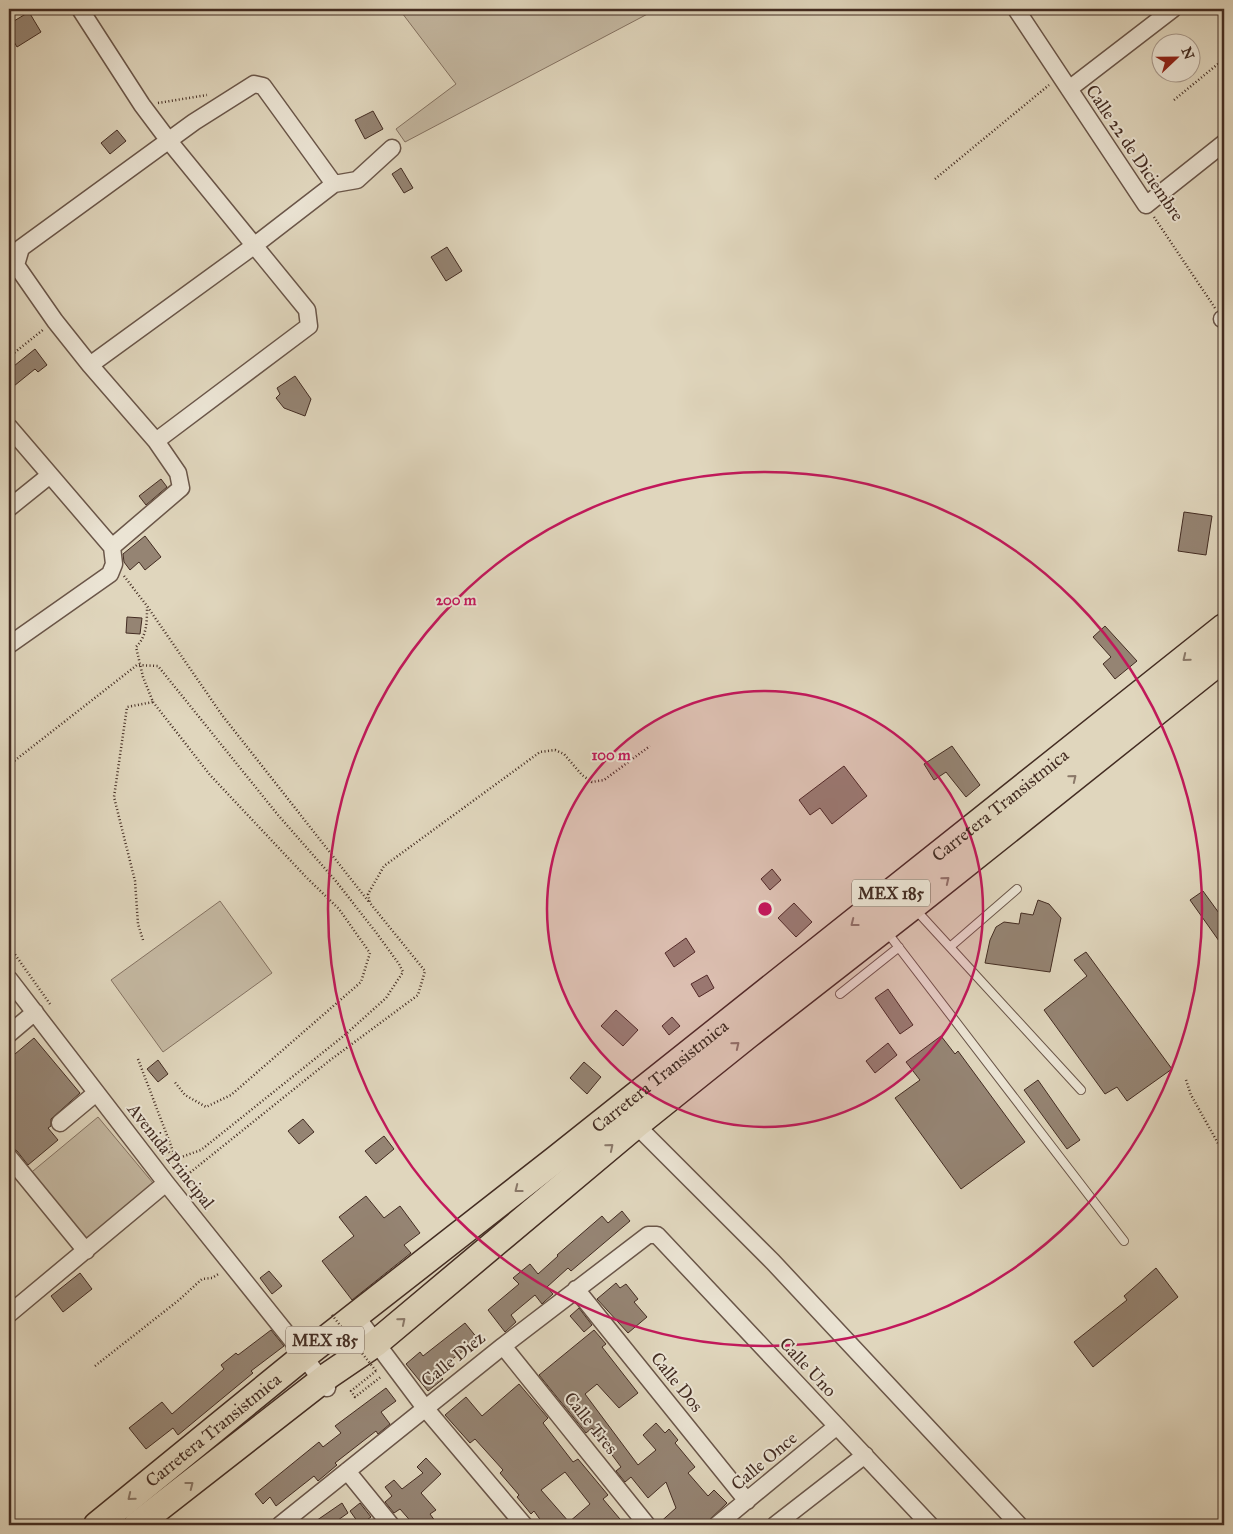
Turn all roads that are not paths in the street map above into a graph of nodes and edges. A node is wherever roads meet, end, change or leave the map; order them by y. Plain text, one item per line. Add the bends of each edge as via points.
1 (80, 9) edge
2 (1016, 9) edge
3 (1173, 9) edge
4 (1064, 82) junction
5 (169, 141) junction
6 (1224, 143) edge
7 (392, 148) dead end
8 (334, 184) junction
9 (255, 245) junction
10 (90, 366) junction
11 (9, 427) edge
12 (156, 441) junction
13 (50, 475) junction
14 (9, 508) edge
15 (112, 547) junction
16 (1224, 627) edge
17 (9, 644) edge
18 (1224, 658) edge
19 (1017, 890) dead end
20 (913, 906) junction
21 (891, 938) junction
22 (950, 947) junction
23 (9, 979) edge
24 (840, 994) dead end
25 (35, 1012) junction
26 (9, 1034) edge
27 (1081, 1090) dead end
28 (96, 1093) junction
29 (60, 1123) dead end
30 (636, 1125) junction
31 (9, 1157) edge
32 (174, 1181) junction
33 (466, 1229) junction
34 (658, 1236) joint
35 (1124, 1240) dead end
36 (86, 1251) junction
37 (576, 1289) junction
38 (9, 1314) edge
39 (344, 1315) junction
40 (376, 1343) junction
41 (503, 1346) junction
42 (304, 1356) junction
43 (326, 1385) junction
44 (425, 1408) junction
45 (837, 1426) junction
46 (865, 1455) junction
47 (212, 1467) junction
48 (347, 1470) junction
49 (747, 1501) junction
50 (97, 1525) edge
51 (138, 1525) edge
52 (280, 1525) edge
53 (391, 1525) edge
54 (524, 1525) edge
55 (647, 1525) edge
56 (717, 1525) edge
57 (775, 1525) edge
58 (930, 1525) edge
59 (1019, 1525) edge

1 - 5 street
2 - 4 street, Calle 22 de Diciembre
3 - 4 street
4 - 6 street, Calle 22 de Diciembre via 1146,205
5 - 8 street via 254,84 263,86
5 - 9 street
5 - 10 street via 21,248 16,265
7 - 8 street via 357,180
8 - 9 street
9 - 10 street
9 - 12 street via 307,310 308,326
10 - 12 street
11 - 13 street
12 - 15 street via 178,473 181,488
13 - 14 street
13 - 15 street
15 - 17 street via 114,564 110,574
16 -> 33 main road, Carretera Transistmica / MEX 185
20 -> 18 main road, Carretera Transistmica / MEX 185
19 - 22 lane
20 - 21 main road, Carretera Transistmica / MEX 185
20 - 22 lane
21 - 24 lane
30 -> 21 main road, Carretera Transistmica / MEX 185
21 - 35 lane
22 - 27 lane
23 - 25 street, Avenida Principal
25 - 26 street
25 - 28 street, Avenida Principal
28 - 29 street
28 - 32 street, Avenida Principal
40 -> 30 main road, Carretera Transistmica / MEX 185
30 - 59 street via 773,1262
31 - 36 street
32 - 36 street
32 - 42 street, Avenida Principal via 231,1264
33 - 39 main road, Carretera Transistmica / MEX 185
33 - 40 main road via 457,1245 381,1310
34 - 37 street, Calle Diez via 648,1235
34 - 45 street, Calle Uno
36 - 38 street
37 - 41 street, Calle Diez
37 - 49 street, Calle Dos
39 - 40 street
39 - 42 main road, Carretera Transistmica / MEX 185
40 - 43 main road via 369,1359
40 - 44 street
41 - 44 street, Calle Diez
41 - 55 street, Calle Tres
42 - 43 street, Avenida Principal
42 - 47 main road via 302,1373 228,1439
42 -> 50 main road, Carretera Transistmica / MEX 185
43 - 47 main road via 241,1459
44 - 48 street, Calle Diez
44 - 54 street
45 - 46 street, Calle Uno
45 - 49 street, Calle Once
46 - 57 street
46 - 58 street, Calle Uno
51 -> 47 main road, Carretera Transistmica
48 - 52 street, Calle Diez
48 - 53 street
49 - 56 street, Calle Once

